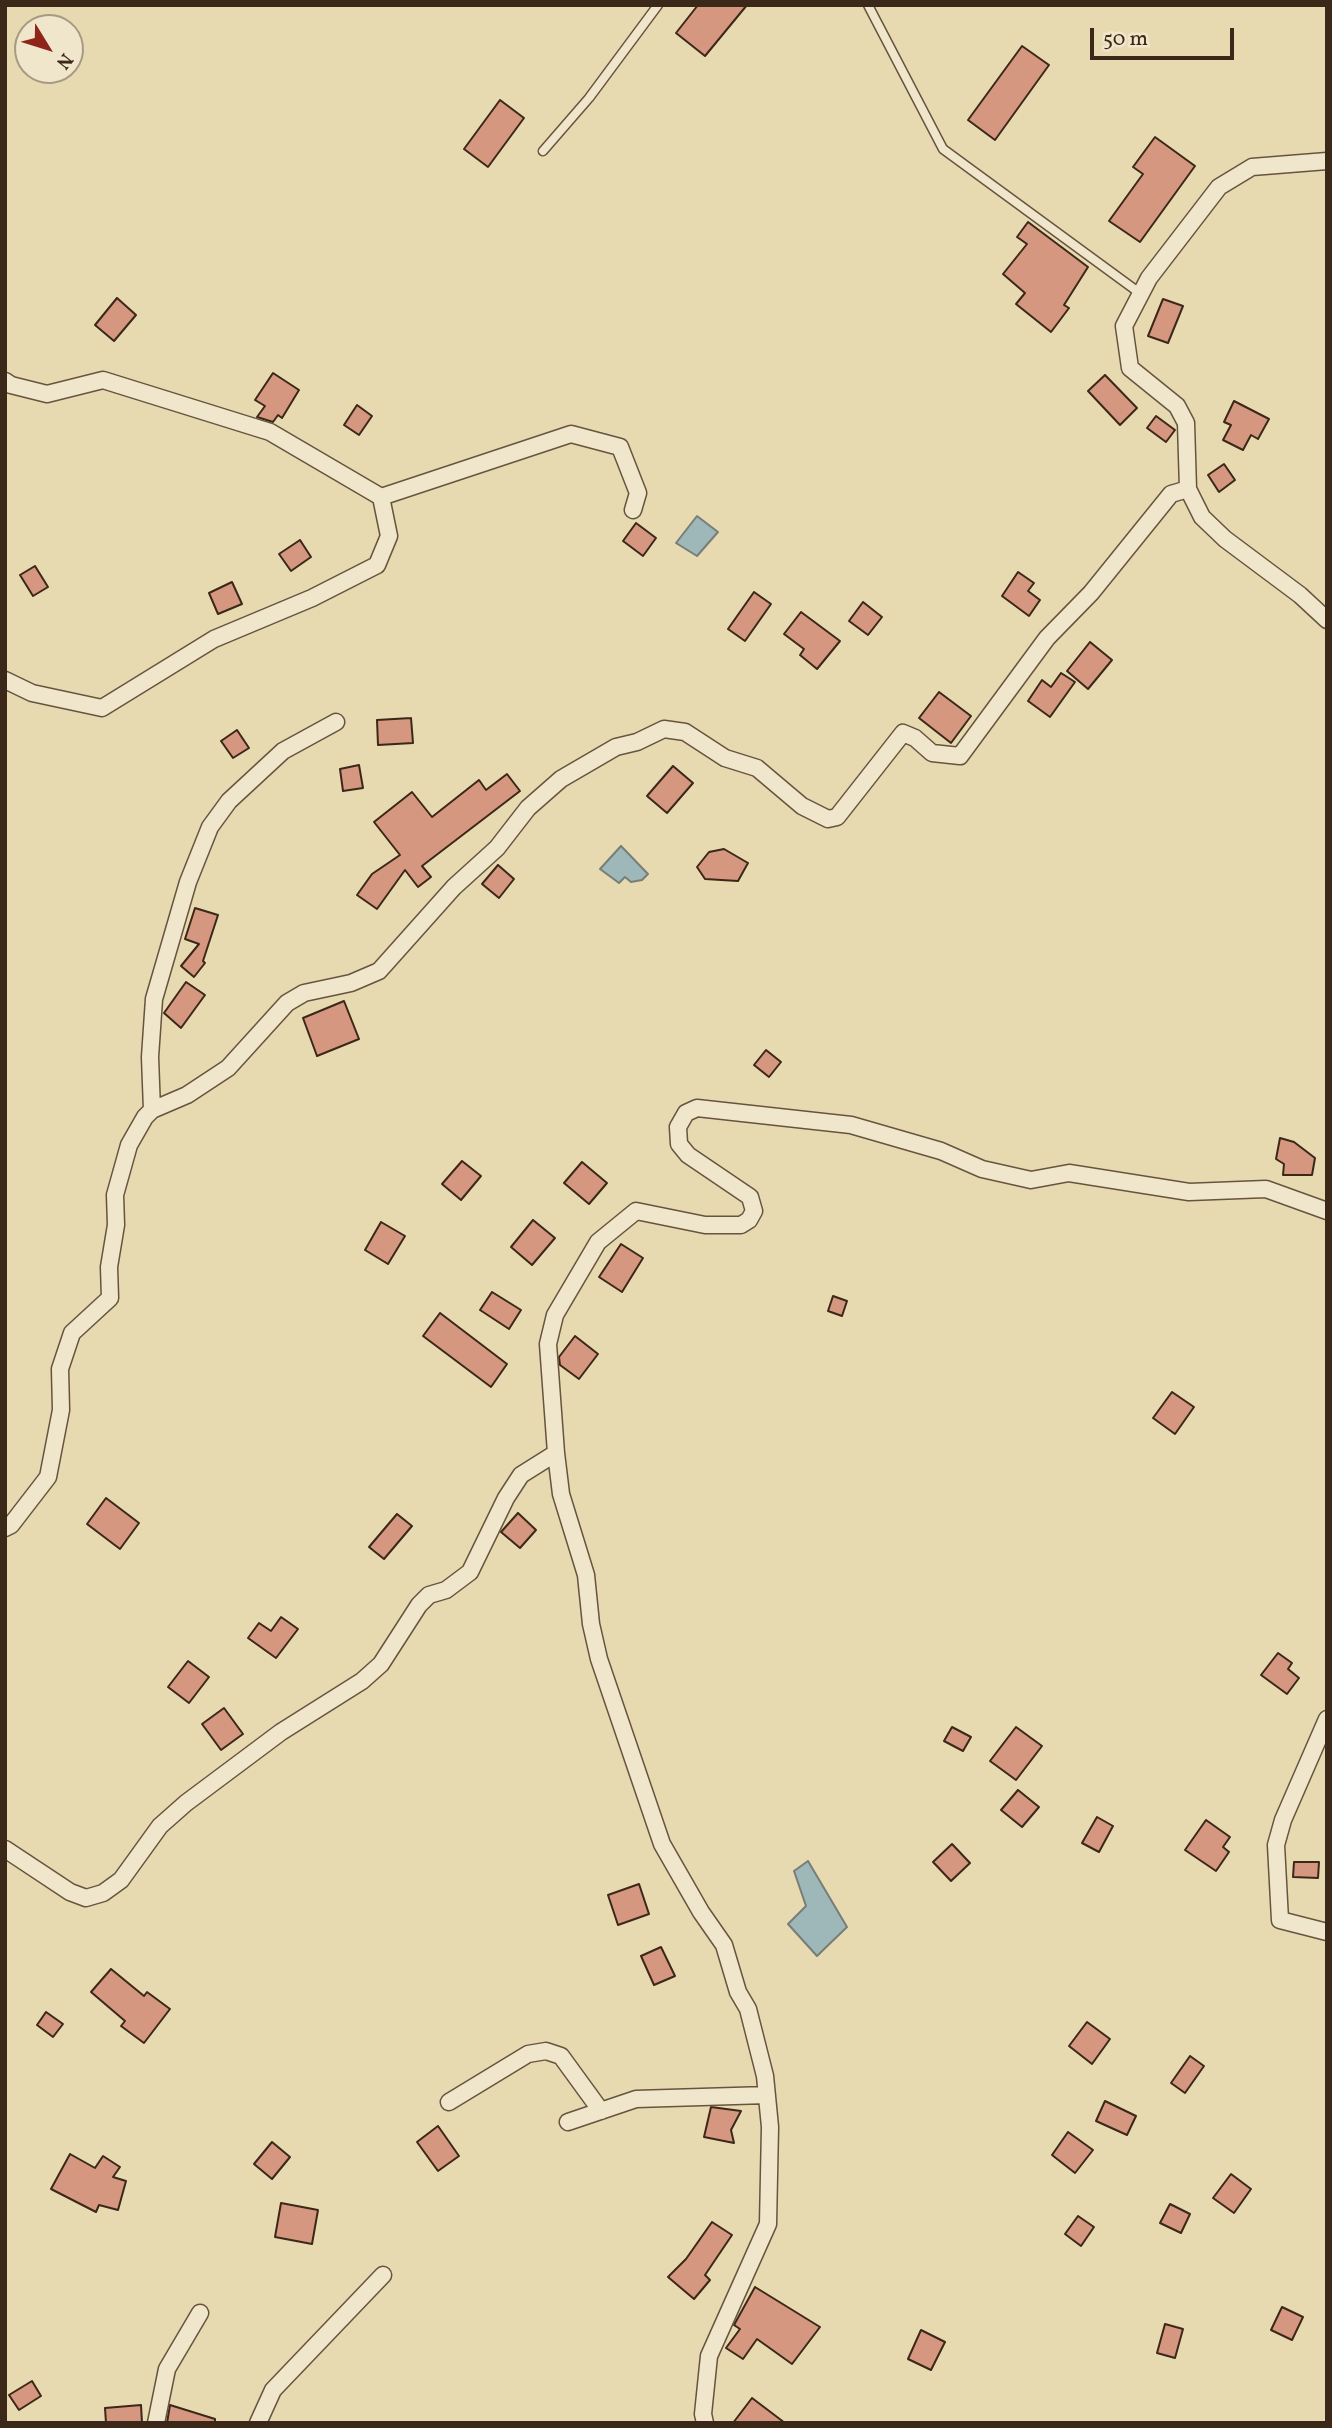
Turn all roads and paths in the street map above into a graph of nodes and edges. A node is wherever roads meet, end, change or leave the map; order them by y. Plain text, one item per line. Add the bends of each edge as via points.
1 (658, 5) edge
2 (869, 5) edge
3 (542, 151) dead end
4 (1327, 161) edge
5 (1141, 294) junction
6 (5, 381) edge
7 (1188, 489) junction
8 (381, 497) junction
9 (633, 510) dead end
10 (1327, 620) edge
11 (5, 680) edge
12 (336, 722) dead end
13 (152, 1110) junction
14 (1327, 1211) edge
15 (556, 1453) junction
16 (5, 1528) edge
17 (1327, 1719) edge
18 (5, 1849) edge
19 (1327, 1931) edge
20 (767, 2095) junction
21 (449, 2102) dead end
22 (601, 2111) junction
23 (568, 2122) dead end
24 (383, 2275) dead end
25 (200, 2313) dead end
26 (156, 2423) edge
27 (258, 2423) edge
28 (705, 2423) edge

1 - 3 lane via 589,98
2 - 5 lane via 943,149
4 - 5 street via 1252,167 1219,187
5 - 7 street via 1124,326 1130,368 1177,406 1186,423
6 - 8 street via 47,394 103,380 270,432
7 - 10 street via 1202,517 1224,540
7 - 13 street via 1171,494 1099,583 1047,638 960,756 932,753 903,733 837,817 828,819 802,806 757,768 725,758 685,732 664,729 616,747 561,779 528,808 497,848 454,887 379,971 304,993 287,1003 228,1068 187,1095
8 - 9 street via 571,434 620,447 638,493
8 - 11 street via 389,536 377,565 214,639 102,708 32,692
12 - 13 street via 283,751 229,802 211,827 188,882 154,999
13 - 16 street via 129,1145 115,1195 110,1298 72,1333 60,1369 61,1410 48,1477
14 - 15 street via 1266,1189 1189,1192 1069,1173 1031,1180 982,1169 941,1151 850,1125 697,1108 686,1113 678,1127 679,1144 750,1198 754,1211 741,1225 705,1225 636,1211 598,1242 555,1315 548,1344
15 - 18 street via 522,1475 470,1572 419,1605 382,1664 186,1804 160,1826 121,1880 103,1893 86,1898 70,1892
15 - 20 street via 561,1494 586,1575 591,1624 612,1703 662,1844 724,1945 748,2009
17 - 19 street via 1276,1845 1280,1920
20 - 22 street via 636,2099
20 - 28 street via 768,2224 709,2356
21 - 22 street via 528,2054 546,2051 561,2056
22 - 23 street
24 - 27 street via 273,2390
25 - 26 street via 167,2369

